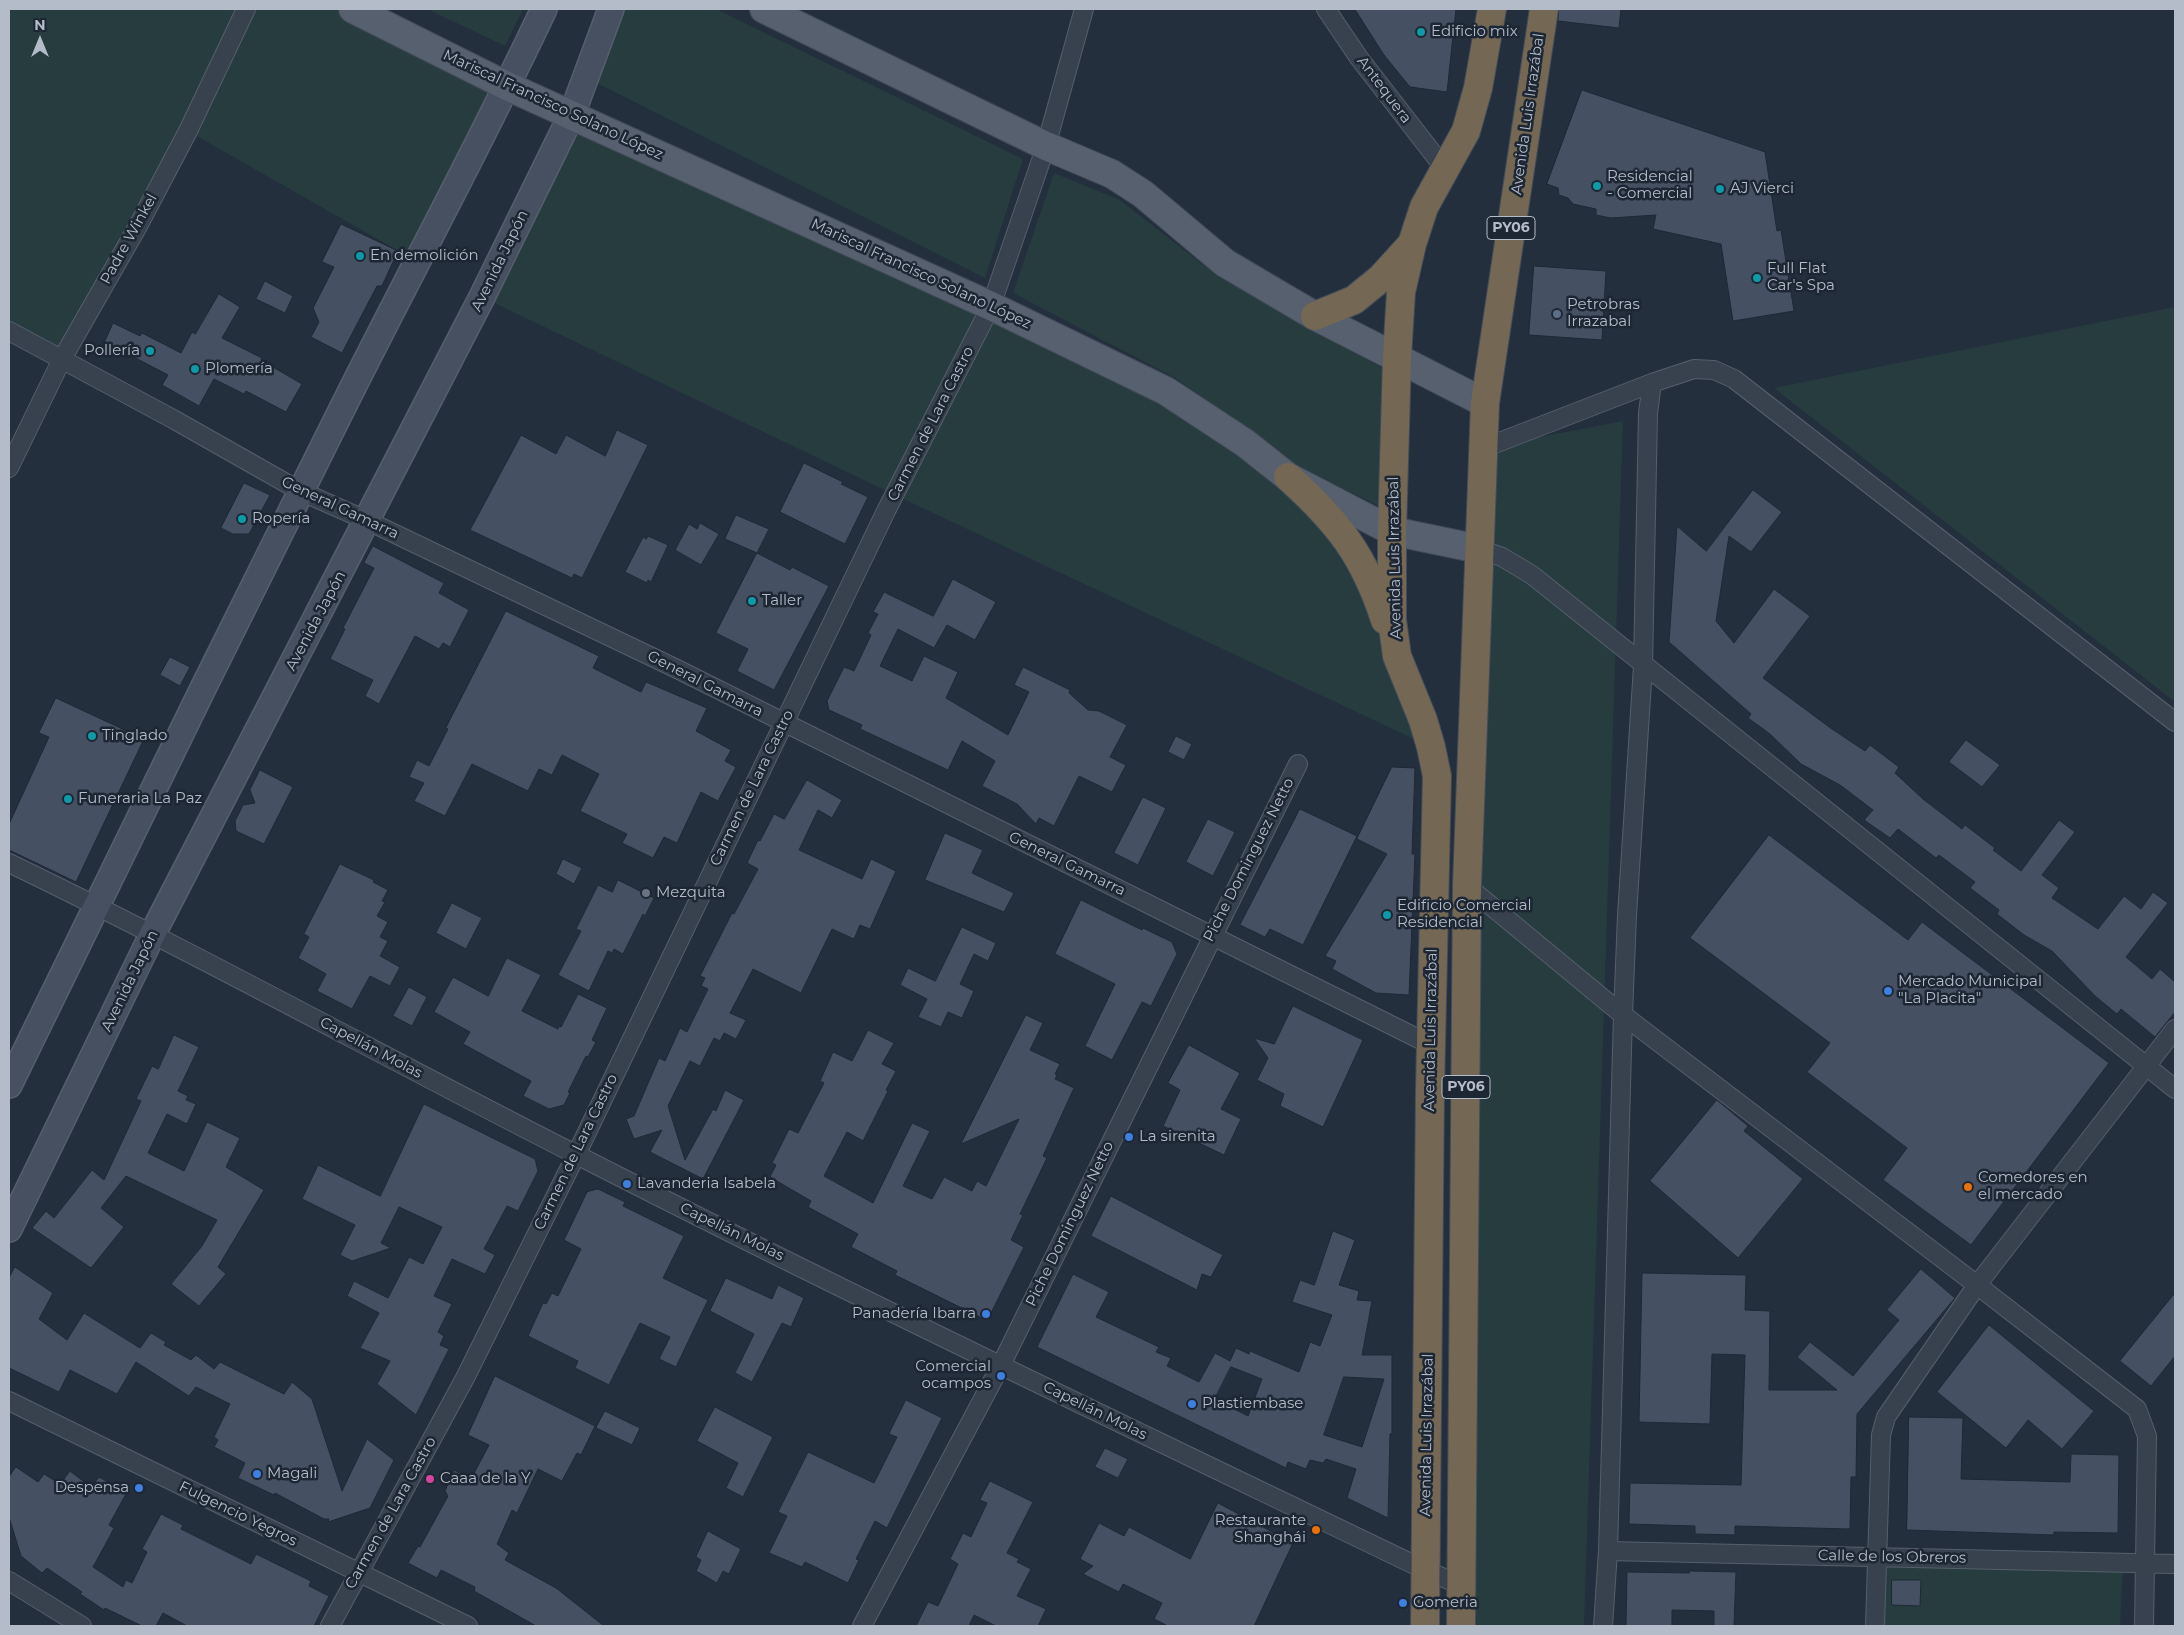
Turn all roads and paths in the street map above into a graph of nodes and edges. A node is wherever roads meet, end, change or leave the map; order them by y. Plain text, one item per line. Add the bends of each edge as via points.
1 (246, 9) edge
2 (353, 9) edge
3 (544, 9) edge
4 (611, 9) edge
5 (764, 9) edge
6 (1084, 9) edge
7 (1326, 9) edge
8 (1492, 9) edge
9 (1544, 9) edge
10 (507, 86) junction
11 (572, 114) junction
12 (1046, 146) junction
13 (1445, 169) junction
14 (1412, 244) junction
15 (992, 306) junction
16 (1315, 316) junction
17 (9, 331) edge
18 (1396, 357) junction
19 (62, 359) junction
20 (1652, 383) junction
21 (1485, 403) junction
22 (1484, 448) junction
23 (9, 468) edge
24 (1288, 477) junction
25 (300, 491) junction
26 (368, 521) junction
27 (1392, 531) junction
28 (1479, 549) junction
29 (1397, 656) junction
30 (1643, 666) junction
31 (2175, 722) edge
32 (783, 724) junction
33 (1298, 764) dead end
34 (9, 863) edge
35 (1467, 886) junction
36 (97, 905) junction
37 (153, 933) junction
38 (1211, 936) junction
39 (1623, 1015) junction
40 (2175, 1029) edge
41 (1431, 1045) junction
42 (2148, 1067) junction
43 (9, 1085) edge
44 (2175, 1089) edge
45 (576, 1155) junction
46 (9, 1229) edge
47 (1977, 1285) junction
48 (1001, 1365) junction
49 (9, 1401) edge
50 (1608, 1551) junction
51 (1877, 1556) junction
52 (2144, 1563) junction
53 (2175, 1564) edge
54 (1426, 1570) junction
55 (358, 1573) junction
56 (9, 1581) edge
57 (1463, 1586) junction
58 (82, 1626) edge
59 (330, 1626) edge
60 (468, 1626) edge
61 (862, 1626) edge
62 (1425, 1626) edge
63 (1461, 1626) edge
64 (1604, 1626) edge
65 (1875, 1626) edge
66 (2144, 1626) edge

1 - 19 street, Padre Winkel via 138,226
2 - 10 main road, Mariscal Francisco Solano López
3 - 10 main road
4 - 11 main road, Avenida Japón
5 - 12 main road
6 - 12 street, Carmen de Lara Castro
7 - 13 street, Antequera
8 - 13 highway, Avenida Luis Irrazábal / PY06 via 1478,88 1466,131
9 - 21 highway, Avenida Luis Irrazábal / PY06
10 - 11 main road, Mariscal Francisco Solano López
10 - 25 main road
11 - 15 main road, Mariscal Francisco Solano López
11 - 26 main road, Avenida Japón
12 - 15 street, Carmen de Lara Castro
12 - 16 main road via 1112,174 1144,194 1225,263
13 - 14 highway, Avenida Luis Irrazábal / PY06 via 1424,207
14 - 16 highway via 1381,278 1354,300
14 - 18 highway, Avenida Luis Irrazábal / PY06 via 1401,292
15 - 24 main road, Mariscal Francisco Solano López via 1166,391
15 - 32 street, Carmen de Lara Castro via 886,511
16 - 18 main road
17 - 19 street, General Gamarra
18 - 21 main road
18 - 27 highway, Avenida Luis Irrazábal / PY06
19 - 23 street, Padre Winkel
19 - 25 street, General Gamarra
20 - 22 street
20 - 30 street via 1648,413
20 - 31 street via 1694,369 1714,370 1734,379
21 - 22 highway, Avenida Luis Irrazábal / PY06
22 - 28 highway, Avenida Luis Irrazábal / PY06
24 - 27 main road, Mariscal Francisco Solano López
24 - 29 highway via 1321,507 1346,537 1368,573
25 - 26 street, General Gamarra
25 - 36 main road
26 - 32 street, General Gamarra via 675,668
26 - 37 main road, Avenida Japón
27 - 28 main road, Mariscal Francisco Solano López
27 - 29 highway, Avenida Luis Irrazábal / PY06 via 1392,620
28 - 30 street via 1518,565
28 - 35 highway, Avenida Luis Irrazábal / PY06
29 - 41 highway, Avenida Luis Irrazábal / PY06 via 1423,720 1437,776
30 - 39 street
30 - 42 street
32 - 38 street, General Gamarra
32 - 45 street, Carmen de Lara Castro
33 - 38 street, Piche Dominguez Netto
34 - 36 street, Capellán Molas
35 - 39 street
35 - 57 highway, Avenida Luis Irrazábal / PY06
36 - 37 street, Capellán Molas
36 - 43 main road
37 - 45 street, Capellán Molas
37 - 46 main road, Avenida Japón
38 - 41 street, General Gamarra
38 - 48 street, Piche Dominguez Netto
39 - 47 street
39 - 50 street
40 - 42 street
41 - 54 highway, Avenida Luis Irrazábal / PY06
42 - 44 street
42 - 47 street
45 - 48 street, Capellán Molas
45 - 55 street, Carmen de Lara Castro via 465,1378
47 - 51 street via 1886,1417 1881,1435
47 - 52 street via 2137,1409 2147,1436
48 - 54 street, Capellán Molas
48 - 61 street, Piche Dominguez Netto
49 - 55 street, Fulgencio Yegros
50 - 51 street, Calle de los Obreros
50 - 64 street
51 - 52 street, Calle de los Obreros
51 - 65 street
52 - 53 street, Calle de los Obreros
52 - 66 street
54 - 57 street, Capellán Molas
54 - 62 highway, Avenida Luis Irrazábal / PY06
55 - 59 street, Carmen de Lara Castro
55 - 60 street, Fulgencio Yegros
56 - 58 street
57 - 63 highway, Avenida Luis Irrazábal / PY06

